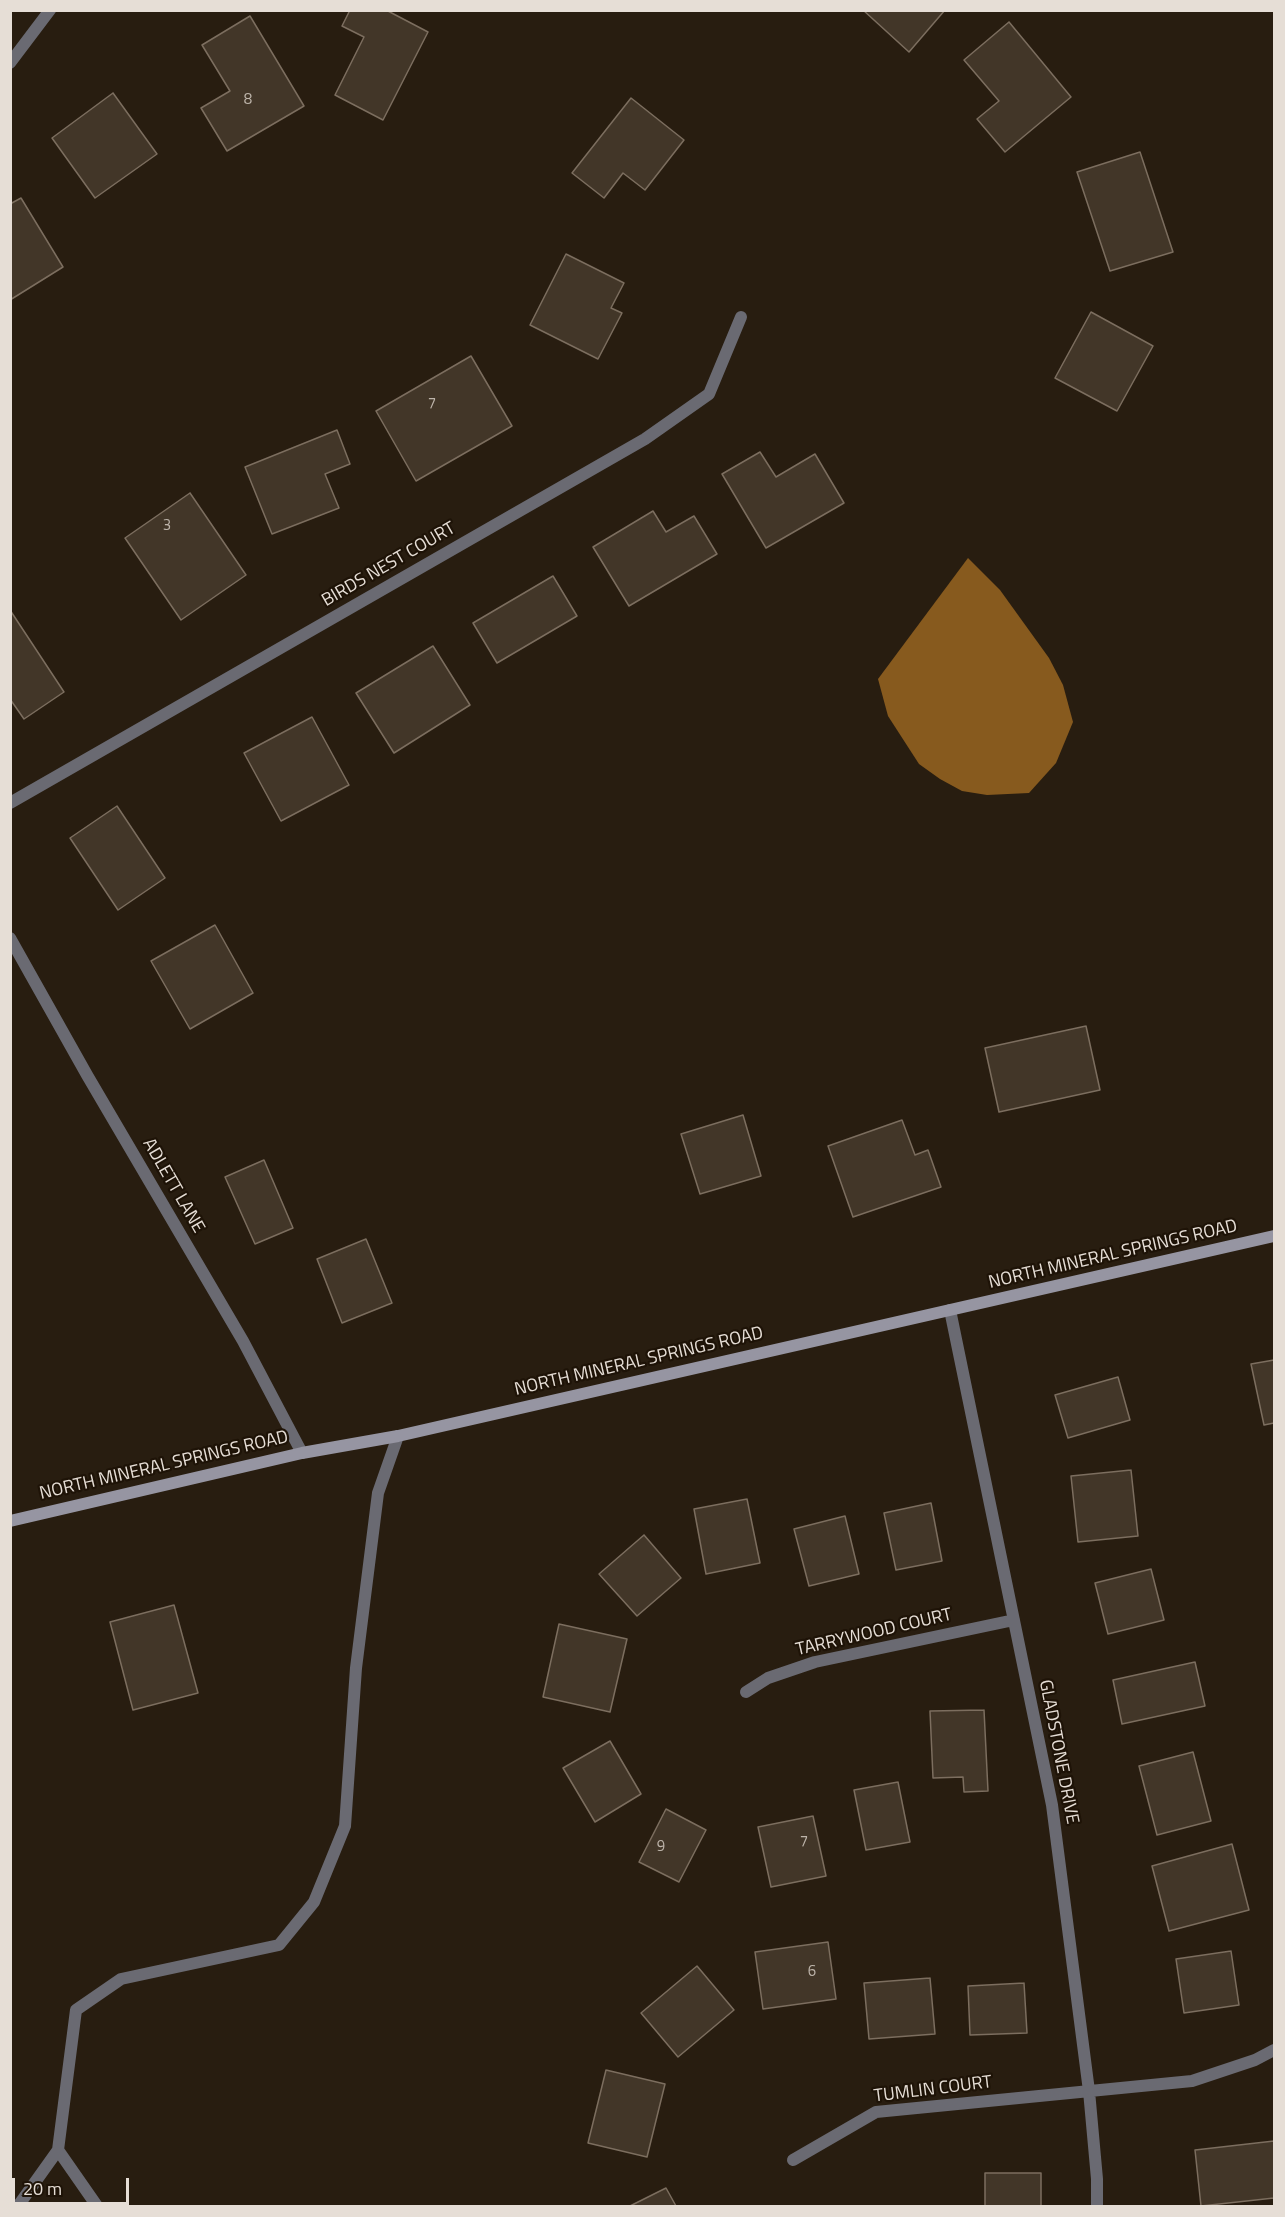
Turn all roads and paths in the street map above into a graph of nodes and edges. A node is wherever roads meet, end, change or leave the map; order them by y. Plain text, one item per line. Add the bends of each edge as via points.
1 (50, 10) edge
2 (10, 63) edge
3 (741, 317) dead end
4 (10, 803) edge
5 (10, 938) edge
6 (1275, 1236) edge
7 (950, 1310) junction
8 (398, 1436) junction
9 (303, 1453) junction
10 (10, 1521) edge
11 (1014, 1620) junction
12 (746, 1692) dead end
13 (1275, 2050) edge
14 (1089, 2091) junction
15 (58, 2150) junction
16 (793, 2160) dead end
17 (18, 2206) edge
18 (98, 2206) edge
19 (1097, 2206) edge

1 - 2 street
3 - 4 street, BIRDS NEST COURT via 709,394 645,439
5 - 9 street, ADLETT LANE via 243,1341
6 - 7 street, NORTH MINERAL SPRINGS ROAD
7 - 8 street, NORTH MINERAL SPRINGS ROAD
7 - 11 street, GLADSTONE DRIVE
8 - 9 street, NORTH MINERAL SPRINGS ROAD
8 - 15 street via 378,1493 356,1668 345,1826 314,1902 279,1945 121,1979 76,2010
9 - 10 street, NORTH MINERAL SPRINGS ROAD
11 - 12 street, TARRYWOOD COURT via 815,1662 768,1678
11 - 14 street, GLADSTONE DRIVE via 1052,1805
13 - 14 street, TUMLIN COURT via 1192,2081
14 - 16 street, TUMLIN COURT via 876,2112
14 - 19 street, GLADSTONE DRIVE
15 - 17 street
15 - 18 street

